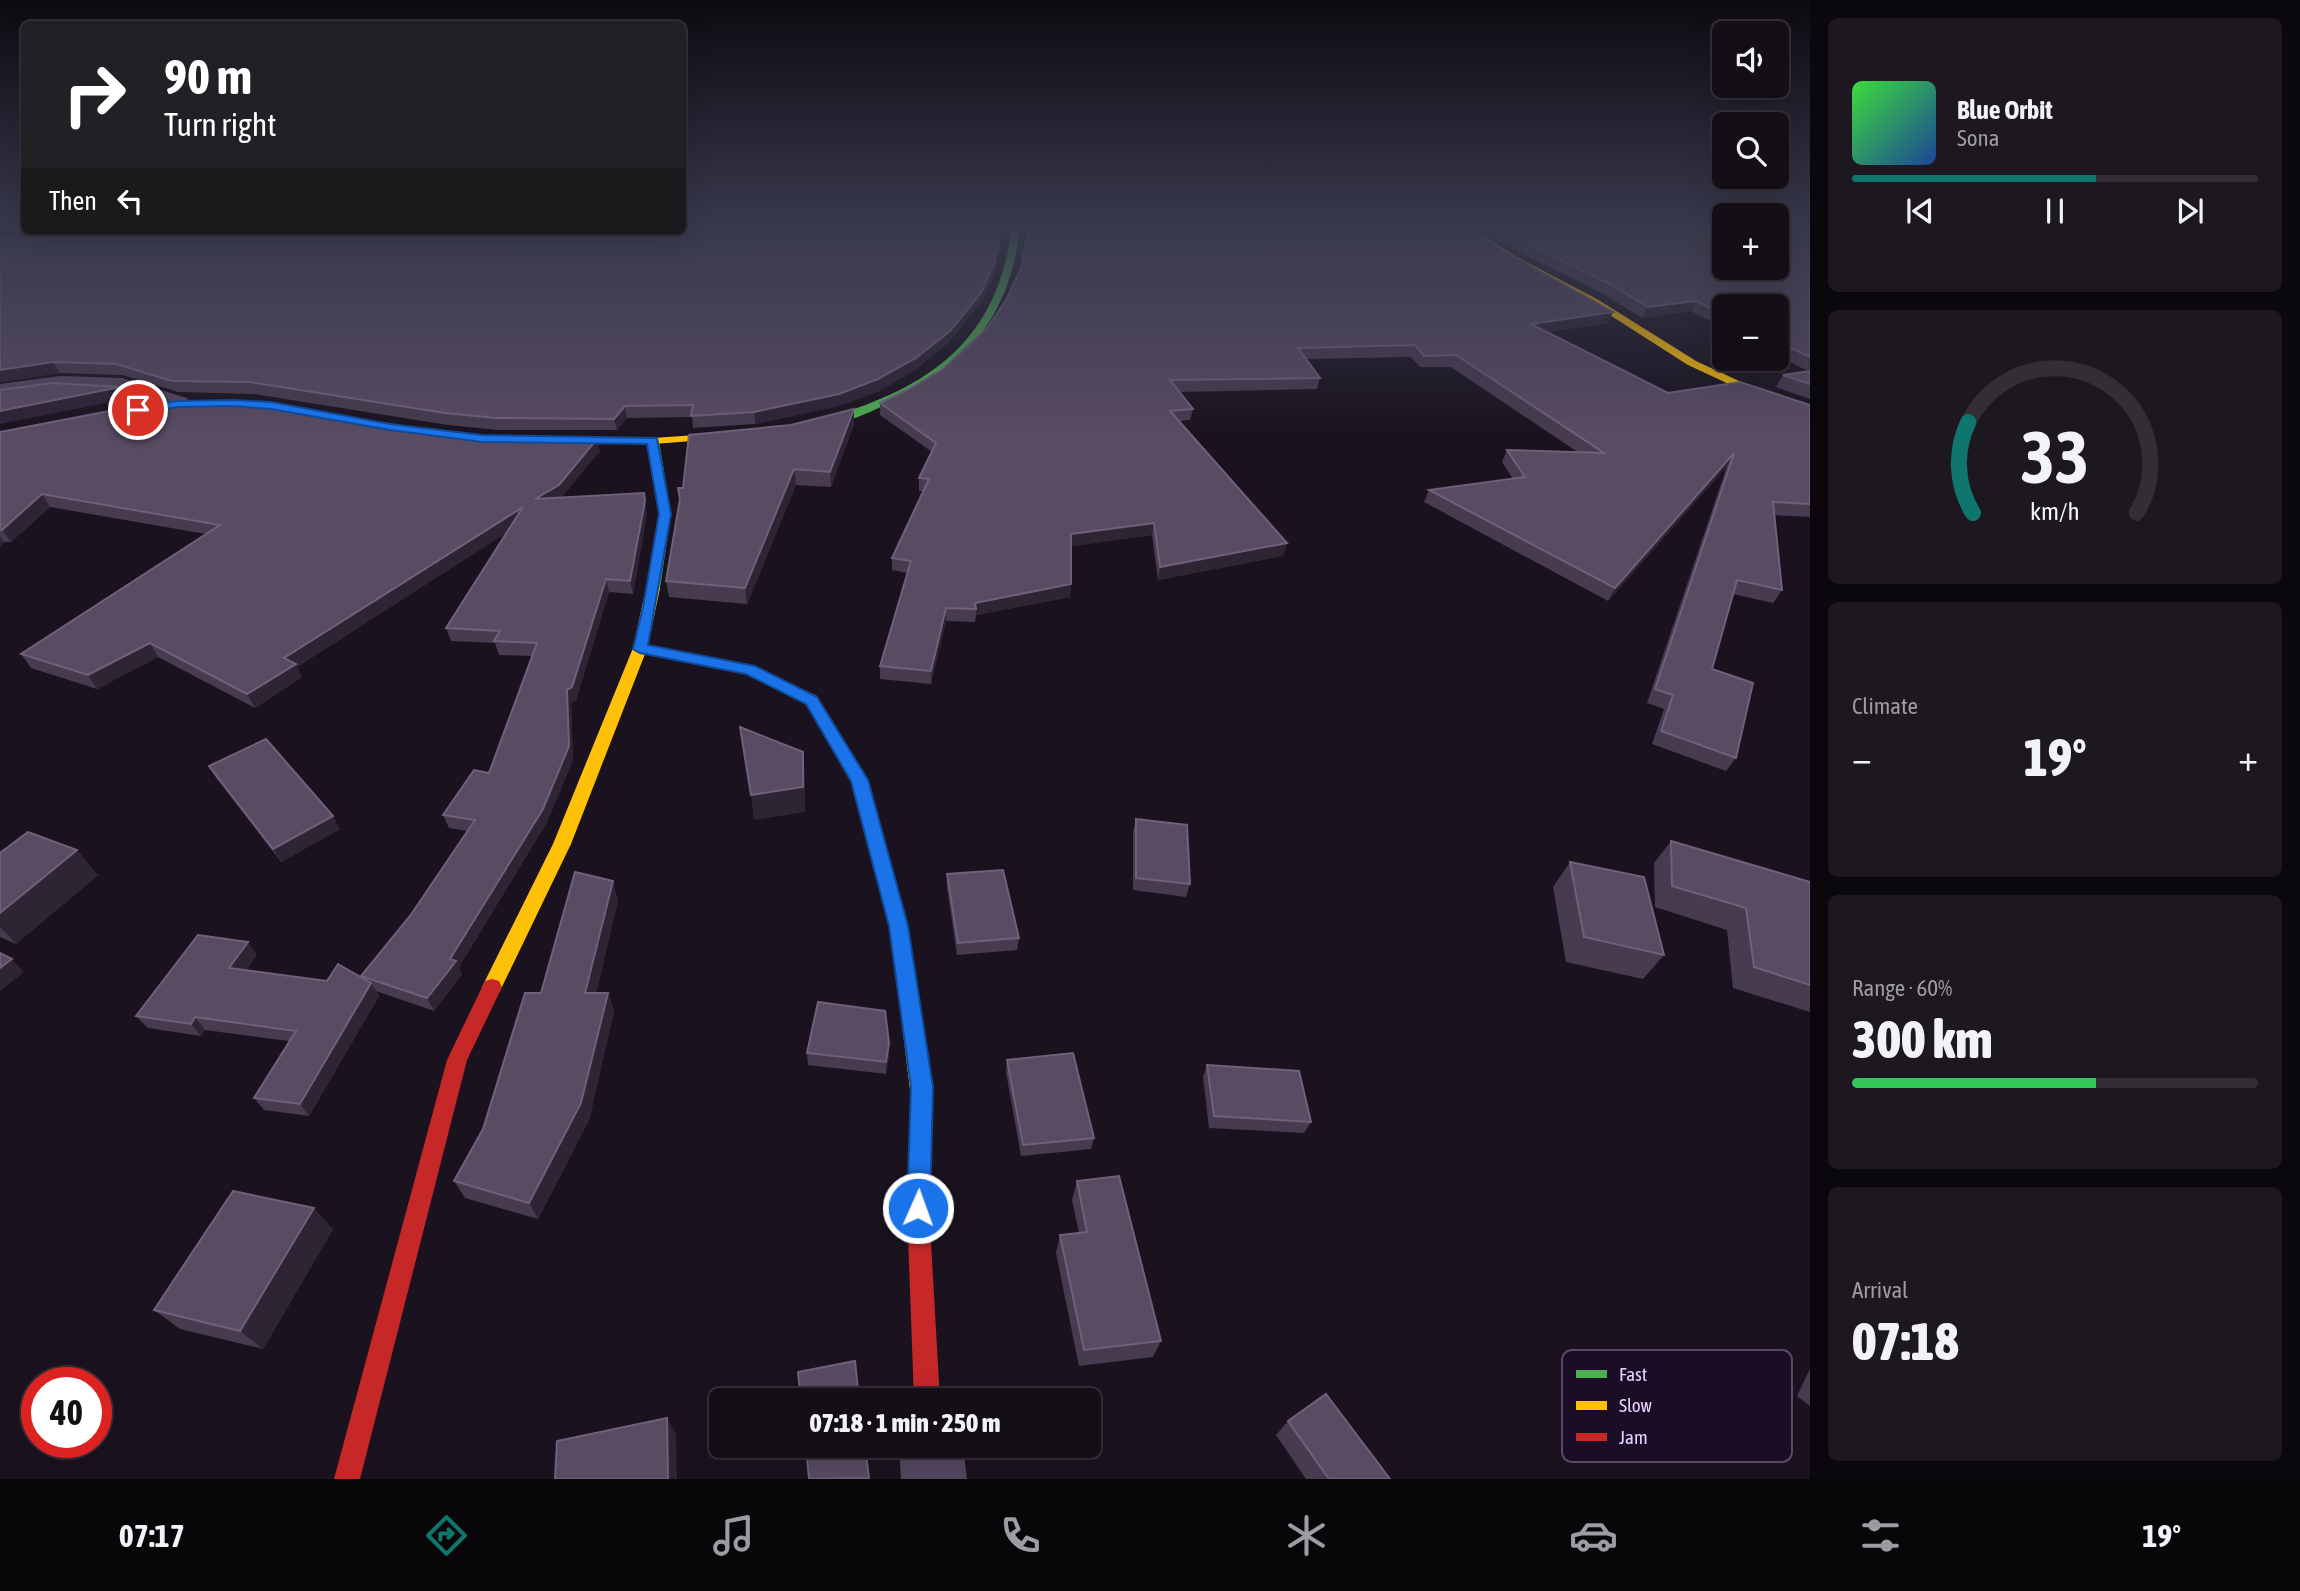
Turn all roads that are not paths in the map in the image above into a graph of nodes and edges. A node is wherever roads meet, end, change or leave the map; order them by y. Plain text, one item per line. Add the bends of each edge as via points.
1 (1002, 295) edge
2 (1583, 295) edge
3 (0, 392) edge
4 (178, 404) junction
5 (142, 409) edge
6 (1810, 410) edge
7 (338, 419) edge
8 (791, 429) edge
9 (764, 432) edge
10 (533, 441) edge
11 (653, 441) junction
12 (640, 649) junction
13 (926, 1388) edge
14 (932, 1458) edge
15 (347, 1479) edge
16 (934, 1479) edge

1 - 8 street via 958,355 910,389 862,411
2 - 6 street via 1692,363
3 - 4 street via 60,384 122,386
4 - 5 street
4 - 7 street via 271,405
9 - 11 street
10 - 11 street
11 - 12 street via 665,514
12 - 13 street via 750,670 811,700 860,780 899,926 922,1087 918,1208
12 - 15 street via 562,844 457,1060
14 - 16 street

